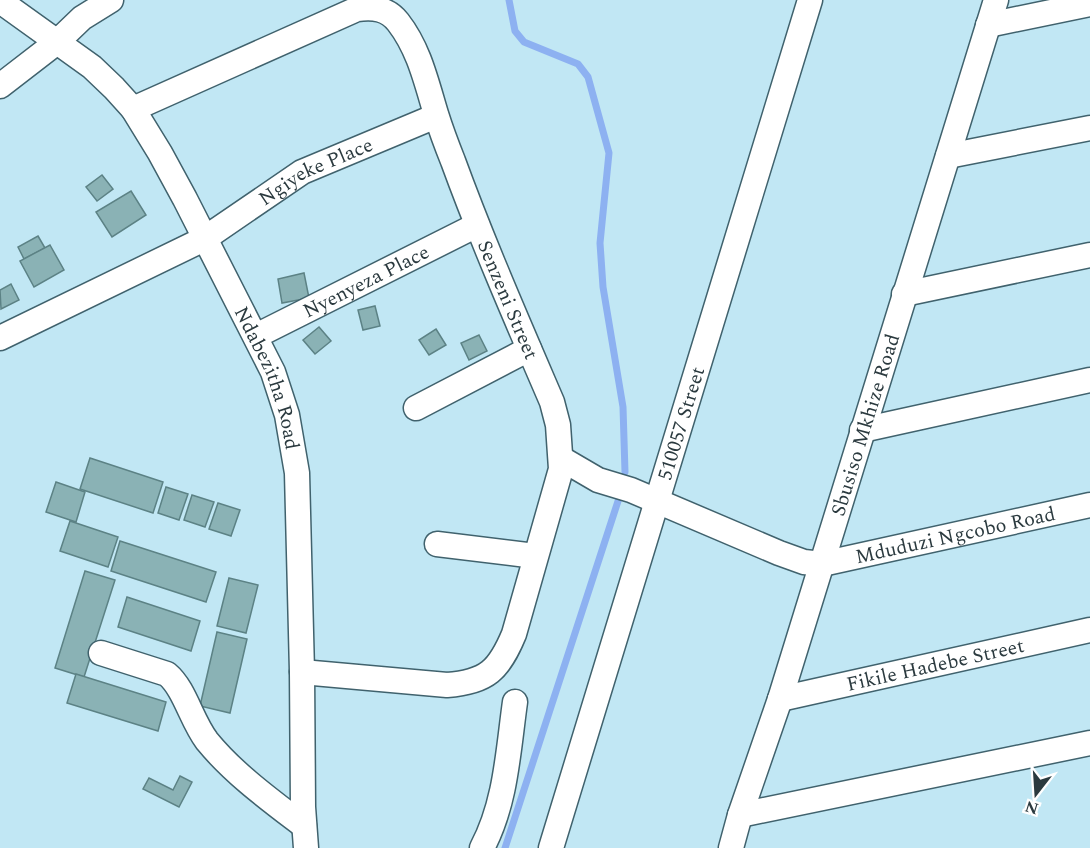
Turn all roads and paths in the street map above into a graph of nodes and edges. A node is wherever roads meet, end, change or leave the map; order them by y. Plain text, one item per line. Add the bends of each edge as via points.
1 (111, 0) edge
2 (810, 0) edge
3 (996, 0) edge
4 (0, 1) edge
5 (1090, 4) edge
6 (988, 25) junction
7 (57, 42) junction
8 (0, 86) edge
9 (133, 109) junction
10 (436, 116) junction
11 (1090, 128) edge
12 (948, 156) junction
13 (477, 225) junction
14 (204, 239) junction
15 (1090, 255) edge
16 (904, 294) junction
17 (256, 336) junction
18 (0, 338) edge
19 (529, 349) junction
20 (1090, 380) edge
21 (416, 408) dead end
22 (862, 430) junction
23 (562, 459) junction
24 (657, 502) junction
25 (1090, 505) edge
26 (436, 544) dead end
27 (535, 556) junction
28 (822, 564) junction
29 (1090, 630) edge
30 (100, 653) dead end
31 (302, 672) junction
32 (780, 699) junction
33 (514, 702) dead end
34 (1090, 743) edge
35 (740, 815) junction
36 (305, 837) edge
37 (482, 848) edge
38 (551, 848) edge
39 (731, 848) edge

1 - 7 street via 82,18
2 - 24 street, 510057 Street
3 - 6 street, Sbusiso Mkhize Road
4 - 7 street, Ndabezitha Road
5 - 6 street
6 - 12 street, Sbusiso Mkhize Road
7 - 8 street
7 - 9 street, Ndabezitha Road via 92,67
9 - 10 street, Senzeni Street via 369,7 389,13 414,45
9 - 14 street, Ndabezitha Road
10 - 13 street, Senzeni Street
10 - 14 street, Ngiyeke Place via 302,172
11 - 12 street
12 - 16 street, Sbusiso Mkhize Road
13 - 17 street, Nyenyeza Place
13 - 19 street, Senzeni Street
14 - 17 street, Ndabezitha Road
14 - 18 street, Ngiyeke Place
15 - 16 street
16 - 22 street, Sbusiso Mkhize Road
17 - 31 street, Ndabezitha Road via 287,415 297,473
19 - 21 street
19 - 23 street, Senzeni Street via 552,402
20 - 22 street
22 - 28 street, Sbusiso Mkhize Road
23 - 24 street via 598,480
23 - 27 street, Senzeni Street
24 - 28 street via 778,553
24 - 38 street, 510057 Street
25 - 28 street, Mduduzi Ngcobo Road
26 - 27 street
27 - 31 street, Senzeni Street via 505,655 482,679 447,685
28 - 32 street, Sbusiso Mkhize Road
29 - 32 street, Fikile Hadebe Street
30 - 36 street via 174,680 208,741
31 - 36 street, Ndabezitha Road
32 - 35 street, Sbusiso Mkhize Road
33 - 37 street via 502,799
34 - 35 street
35 - 39 street, Sbusiso Mkhize Road

